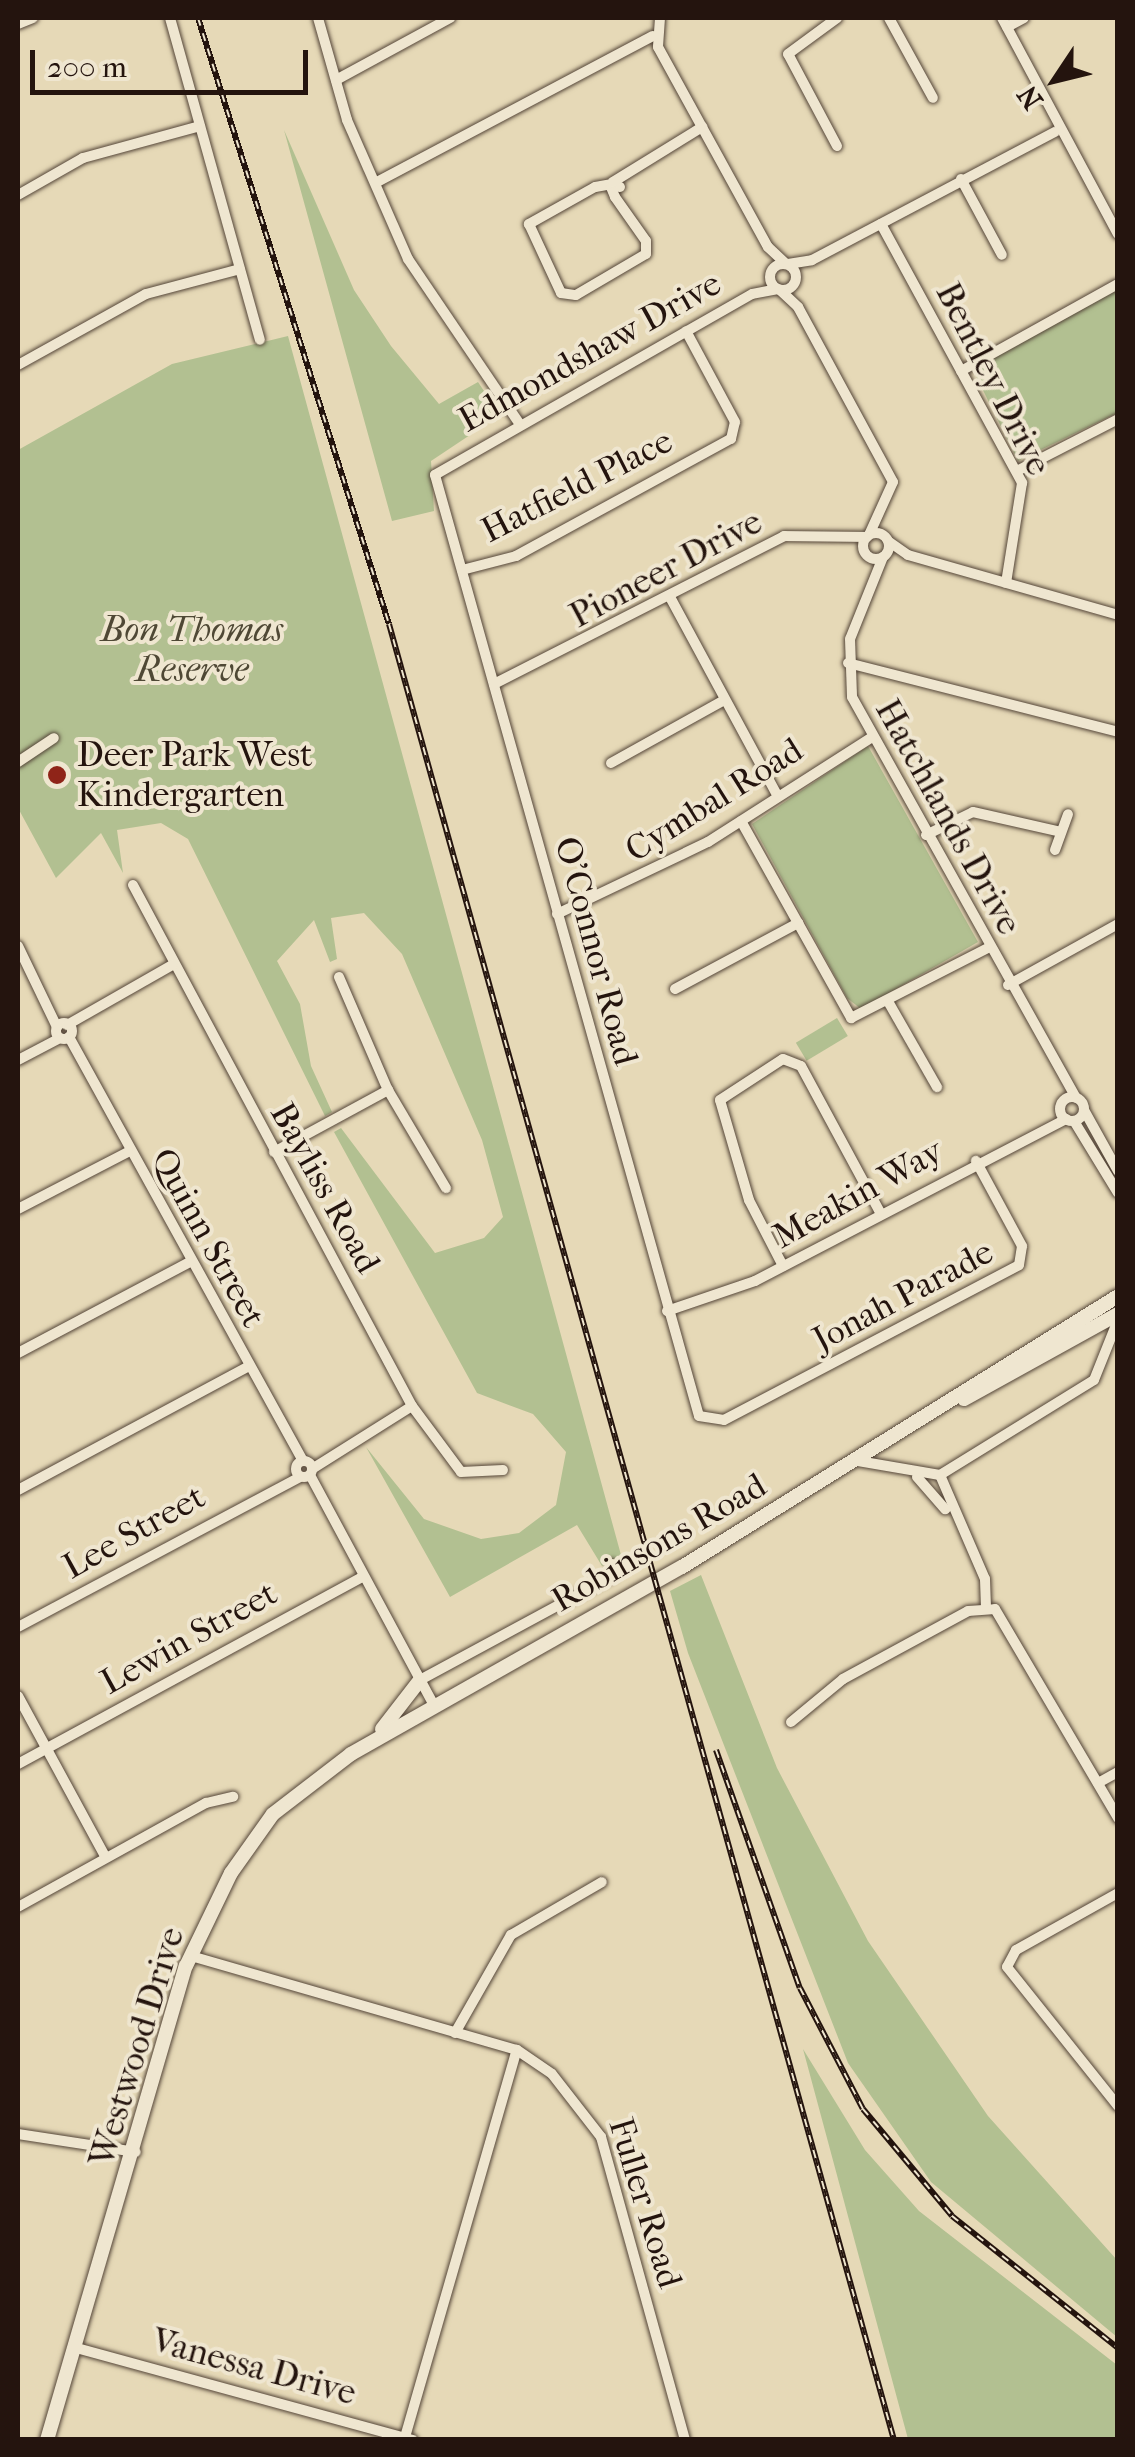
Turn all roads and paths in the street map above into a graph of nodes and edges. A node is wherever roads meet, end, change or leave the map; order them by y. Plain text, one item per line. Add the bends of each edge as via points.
1 (33, 18) edge
2 (170, 18) edge
3 (318, 18) edge
4 (446, 18) edge
5 (660, 18) edge
6 (837, 18) edge
7 (889, 18) edge
8 (1024, 18) edge
9 (1005, 22) edge
10 (18, 24) edge
11 (653, 36) junction
12 (336, 80) junction
13 (933, 98) dead end
14 (200, 126) junction
15 (703, 130) junction
16 (1056, 132) junction
17 (837, 146) dead end
18 (961, 179) junction
19 (377, 182) junction
20 (615, 187) junction
21 (18, 194) edge
22 (1114, 220) edge
23 (881, 224) junction
24 (1118, 234) edge
25 (768, 247) junction
26 (1002, 255) dead end
27 (812, 260) junction
28 (787, 264) junction
29 (240, 269) junction
30 (770, 276) junction
31 (797, 279) junction
32 (1118, 284) edge
33 (779, 290) junction
34 (752, 294) junction
35 (798, 307) junction
36 (683, 332) junction
37 (260, 340) dead end
38 (18, 365) edge
39 (961, 370) junction
40 (1118, 419) edge
41 (516, 424) junction
42 (439, 472) joint
43 (1018, 473) junction
44 (886, 511) junction
45 (868, 536) junction
46 (845, 537) junction
47 (887, 540) junction
48 (865, 552) junction
49 (908, 555) junction
50 (884, 556) junction
51 (462, 570) junction
52 (866, 579) junction
53 (1003, 582) junction
54 (667, 598) junction
55 (1118, 615) edge
56 (848, 666) junction
57 (492, 680) junction
58 (724, 700) junction
59 (1118, 732) edge
60 (872, 737) junction
61 (54, 738) dead end
62 (18, 762) edge
63 (611, 764) dead end
64 (776, 794) junction
65 (1068, 814) dead end
66 (741, 821) junction
67 (1061, 832) junction
68 (926, 836) junction
69 (1055, 850) dead end
70 (133, 885) dead end
71 (556, 910) junction
72 (798, 922) junction
73 (1118, 924) edge
74 (18, 946) edge
75 (988, 948) junction
76 (174, 968) junction
77 (339, 977) dead end
78 (1008, 985) junction
79 (675, 989) dead end
80 (890, 1003) junction
81 (63, 1031) junction
82 (18, 1060) edge
83 (1054, 1069) junction
84 (937, 1087) dead end
85 (388, 1090) junction
86 (1076, 1098) junction
87 (1061, 1105) junction
88 (1084, 1109) junction
89 (1070, 1120) junction
90 (1044, 1124) junction
91 (127, 1149) junction
92 (274, 1152) junction
93 (976, 1160) junction
94 (1112, 1164) edge
95 (446, 1188) dead end
96 (1118, 1193) edge
97 (18, 1209) edge
98 (881, 1214) junction
99 (188, 1259) junction
100 (783, 1266) junction
101 (1118, 1296) edge
102 (666, 1306) junction
103 (1118, 1317) edge
104 (18, 1353) edge
105 (246, 1364) junction
106 (414, 1409) junction
107 (705, 1422) joint
108 (910, 1427) junction
109 (858, 1461) junction
110 (304, 1469) junction
111 (503, 1470) dead end
112 (940, 1475) junction
113 (918, 1477) junction
114 (18, 1490) edge
115 (952, 1517) junction
116 (612, 1564) dead end
117 (360, 1574) junction
118 (986, 1607) junction
119 (18, 1627) edge
120 (420, 1680) junction
121 (18, 1696) edge
122 (434, 1705) junction
123 (792, 1722) dead end
124 (46, 1749) junction
125 (359, 1749) junction
126 (22, 1762) edge
127 (1118, 1772) edge
128 (1098, 1783) junction
129 (233, 1798) dead end
130 (1118, 1818) edge
131 (106, 1858) junction
132 (602, 1882) dead end
133 (1118, 1893) edge
134 (18, 1907) edge
135 (191, 1956) junction
136 (456, 2032) junction
137 (517, 2050) junction
138 (1118, 2106) edge
139 (18, 2134) edge
140 (137, 2152) junction
141 (80, 2349) junction
142 (409, 2438) edge
143 (48, 2440) edge
144 (685, 2440) edge

1 - 10 street
2 - 14 street
3 - 12 street
4 - 12 street
5 - 11 street
6 - 17 street via 788,54
7 - 13 street
8 - 9 street
9 - 16 street
11 - 15 street
11 - 19 street
12 - 19 street
14 - 21 street via 82,158
14 - 29 street
15 - 20 street via 631,169
15 - 25 street
16 - 18 street
16 - 22 street
18 - 23 street
18 - 26 street
19 - 41 street via 408,258
20 - 20 street via 640,248 626,264 568,288 538,248 536,228 548,212
22 - 24 street
23 - 27 street
23 - 39 street, Bentley Drive
25 - 28 street
25 - 30 street
27 - 28 street
27 - 31 street
28 - 30 street, Edmondshaw Drive
28 - 31 street
29 - 37 street
29 - 38 street via 146,294
30 - 33 street
30 - 34 street, Edmondshaw Drive
31 - 33 street
31 - 35 street
32 - 39 street
33 - 34 street, Edmondshaw Drive
33 - 35 street
34 - 36 street, Edmondshaw Drive
35 - 44 street via 890,474
36 - 41 street, Edmondshaw Drive
36 - 51 street, Hatfield Place via 725,408 728,429 715,446 516,556
39 - 43 street, Bentley Drive
40 - 43 street
41 - 42 street, Edmondshaw Drive
42 - 51 street, O'Connor Road
43 - 53 street, Bentley Drive via 1024,514
44 - 45 street
44 - 47 street
45 - 46 street, Pioneer Drive
45 - 47 street, Pioneer Drive
45 - 48 street
46 - 48 street
46 - 54 street, Pioneer Drive via 784,536
47 - 49 street
47 - 50 street
48 - 50 street
48 - 52 street
49 - 50 street
49 - 53 street
50 - 52 street
51 - 57 street, O'Connor Road
52 - 56 street
53 - 55 street
54 - 57 street, Pioneer Drive via 517,674
54 - 58 street
56 - 59 street via 877,666
56 - 60 street, Hatchlands Drive
57 - 71 street, O'Connor Road
58 - 63 street
58 - 64 street
60 - 64 street, Cymbal Road
60 - 68 street, Hatchlands Drive
61 - 62 street
64 - 66 street, Cymbal Road
65 - 67 street
66 - 71 street, Cymbal Road
66 - 72 street
67 - 68 street via 974,812
67 - 69 street
68 - 75 street, Hatchlands Drive
70 - 76 street, Bayliss Road
71 - 102 street, O'Connor Road
72 - 79 street
72 - 80 street via 842,1004 868,1014
73 - 78 street
74 - 81 street, Quinn Street
75 - 78 street, Hatchlands Drive
75 - 80 street
76 - 81 street
76 - 92 street, Bayliss Road
77 - 85 street
78 - 83 street, Hatchlands Drive
80 - 84 street
81 - 82 street
81 - 91 street, Quinn Street
83 - 86 street, Hatchlands Drive
83 - 87 street, Hatchlands Drive
85 - 92 street
85 - 95 street
86 - 87 street
86 - 88 street, Hatchlands Drive
87 - 89 street, Hatchlands Drive
87 - 90 street, Meakin Way
88 - 89 street
88 - 94 street
89 - 90 street, Meakin Way
89 - 94 street
90 - 93 street, Meakin Way
91 - 97 street
91 - 99 street, Quinn Street
92 - 106 street, Bayliss Road
93 - 98 street, Meakin Way
93 - 107 street, Jonah Parade via 1022,1262 771,1397
94 - 96 street
98 - 100 street, Meakin Way
98 - 100 street via 804,1074 776,1064 730,1090 726,1120 746,1194
99 - 104 street
99 - 105 street, Quinn Street
100 - 102 street, Meakin Way
101 - 108 main road, Robinsons Road
102 - 107 street, O'Connor Road
103 - 108 main road, Robinsons Road
103 - 112 street via 1094,1380
105 - 110 street, Quinn Street
105 - 114 street
106 - 110 street, Lee Street
106 - 111 street, Bayliss Road via 461,1472
108 - 109 main road, Robinsons Road
109 - 113 street
109 - 122 main road, Robinsons Road
110 - 117 street, Quinn Street
110 - 119 street, Lee Street
112 - 113 street
112 - 115 street
113 - 115 street
115 - 118 street via 985,1579
116 - 120 street, Robinsons Road via 612,1576
117 - 120 street, Quinn Street
117 - 124 street, Lewin Street
118 - 123 street via 843,1679
118 - 128 street via 1010,1623
120 - 122 street, Quinn Street
120 - 125 main road
121 - 124 street
122 - 125 main road, Westwood Drive
124 - 126 street, Lewin Street
124 - 131 street
125 - 135 main road, Westwood Drive via 259,1830
127 - 128 street
128 - 130 street
129 - 131 street
131 - 134 street
132 - 136 street via 511,1934
133 - 138 street via 1016,1950 1007,1967
135 - 136 street, Fuller Road
135 - 140 main road, Westwood Drive
136 - 137 street, Fuller Road
137 - 142 street
137 - 144 street, Fuller Road via 585,2106 602,2137
139 - 140 street
140 - 141 main road, Westwood Drive
141 - 142 street, Vanessa Drive
141 - 143 main road, Westwood Drive

